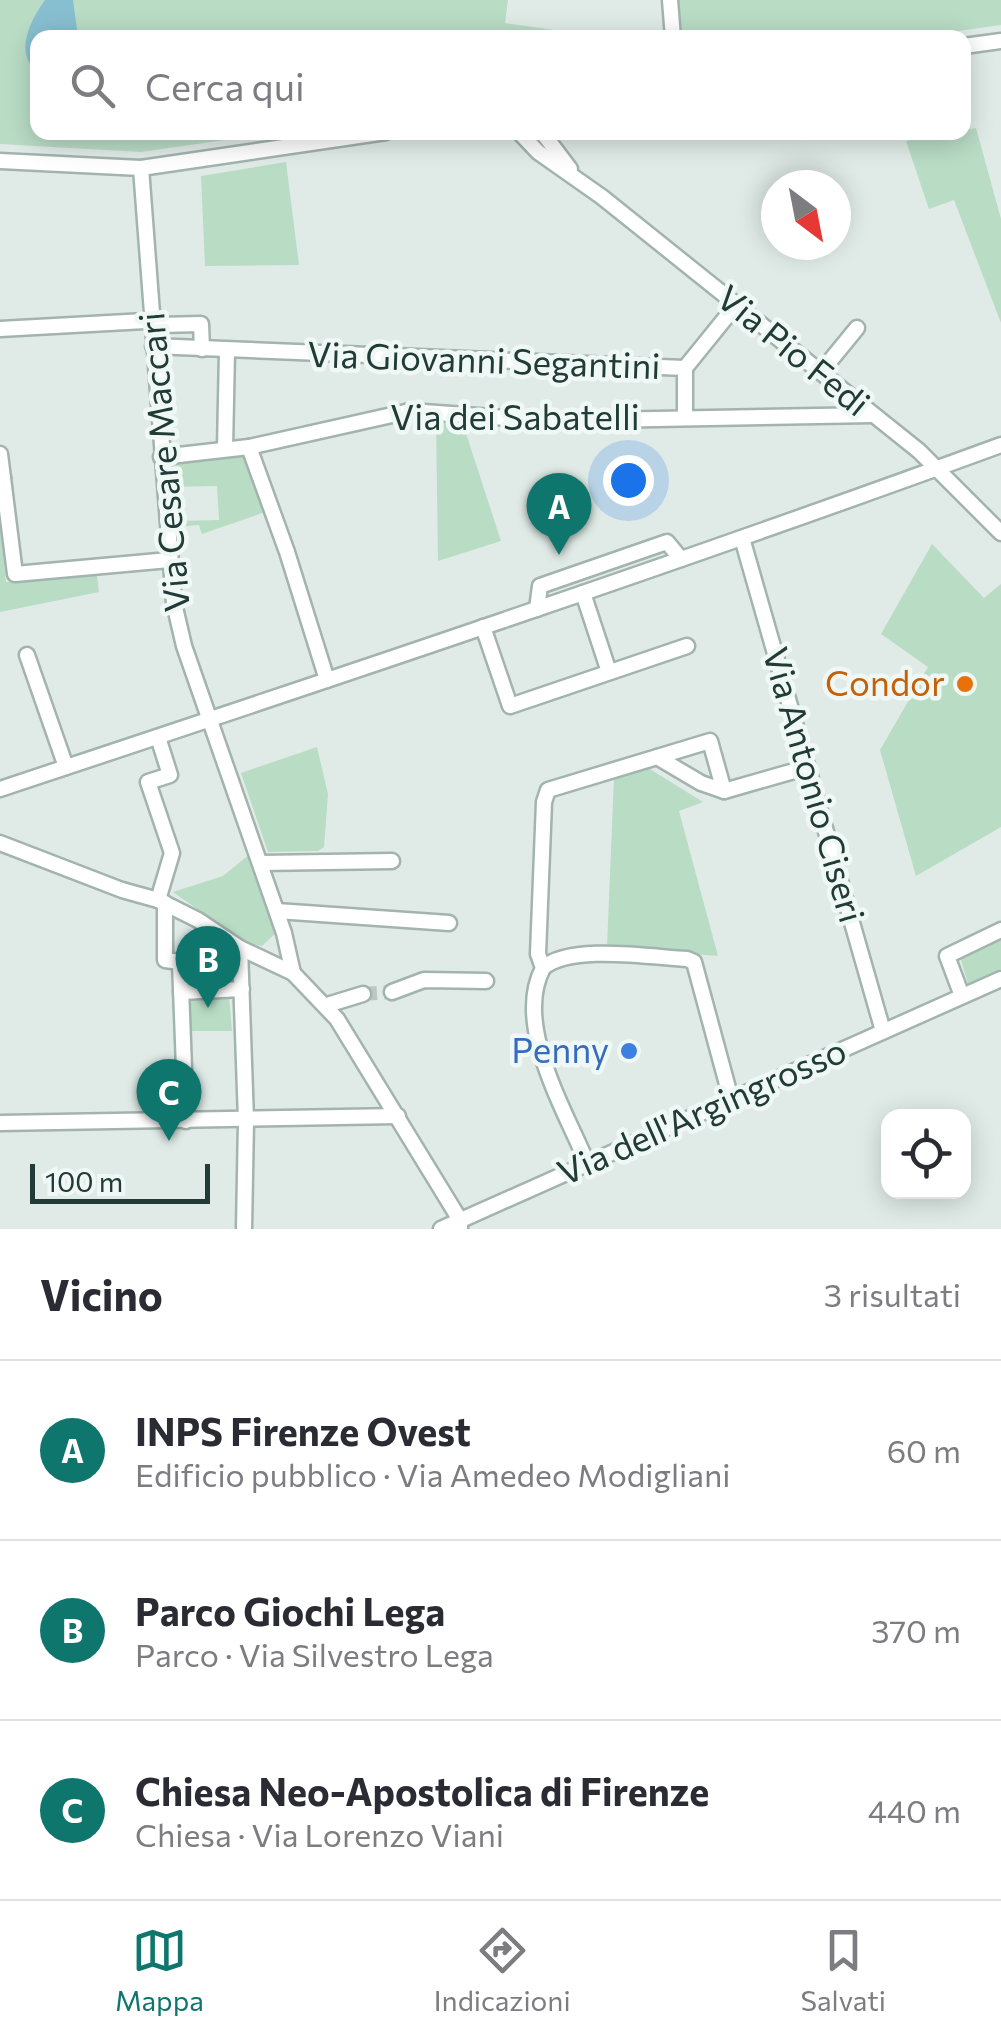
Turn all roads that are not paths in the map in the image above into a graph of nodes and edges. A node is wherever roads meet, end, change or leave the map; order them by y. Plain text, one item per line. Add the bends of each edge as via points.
1 (670, 0) edge
2 (672, 30) edge
3 (1001, 40) edge
4 (971, 45) edge
5 (331, 140) edge
6 (527, 140) edge
7 (548, 140) edge
8 (556, 140) edge
9 (558, 154) junction
10 (0, 161) edge
11 (140, 168) junction
12 (577, 177) junction
13 (736, 305) junction
14 (150, 322) junction
15 (857, 328) dead end
16 (0, 329) edge
17 (153, 346) junction
18 (202, 349) junction
19 (227, 351) junction
20 (685, 368) junction
21 (826, 376) junction
22 (814, 415) junction
23 (873, 415) junction
24 (685, 418) junction
25 (1001, 445) edge
26 (250, 447) junction
27 (225, 448) junction
28 (0, 454) edge
29 (160, 457) junction
30 (939, 469) junction
31 (1, 479) edge
32 (1001, 533) edge
33 (742, 538) junction
34 (682, 559) junction
35 (169, 560) junction
36 (583, 593) junction
37 (537, 609) junction
38 (483, 628) junction
39 (686, 646) dead end
40 (27, 655) dead end
41 (610, 672) junction
42 (327, 680) junction
43 (211, 720) junction
44 (158, 737) junction
45 (657, 757) junction
46 (66, 767) junction
47 (808, 767) junction
48 (0, 789) edge
49 (724, 791) junction
50 (0, 843) edge
51 (392, 861) dead end
52 (261, 863) junction
53 (161, 901) junction
54 (277, 911) junction
55 (449, 923) dead end
56 (1001, 930) edge
57 (240, 948) junction
58 (543, 968) junction
59 (293, 973) junction
60 (1001, 978) edge
61 (486, 981) dead end
62 (242, 989) junction
63 (181, 992) junction
64 (392, 992) tunnel mouth
65 (362, 994) tunnel mouth
66 (962, 996) junction
67 (327, 1006) junction
68 (884, 1031) junction
69 (732, 1099) junction
70 (398, 1116) junction
71 (246, 1120) junction
72 (186, 1121) junction
73 (0, 1124) edge
74 (587, 1163) junction
75 (460, 1224) edge
76 (244, 1229) edge
77 (442, 1229) edge

1 - 2 street
3 - 4 street
5 - 11 street
6 - 12 street, Via Pio Fedi
7 - 9 street, Via Pio Fedi
8 - 9 street
9 - 12 street, Via Pio Fedi
10 - 11 street
11 - 14 street, Via Cesare Maccari
12 - 13 street, Via Pio Fedi
13 - 20 street, Via Giovanni Segantini
13 - 21 street, Via Pio Fedi
14 - 16 street
14 - 17 street, Via Cesare Maccari
14 - 18 street via 202,324
15 - 21 street
17 - 18 street, Via Giovanni Segantini
17 - 29 street, Via Cesare Maccari
18 - 19 street, Via Giovanni Segantini
19 - 20 street, Via Giovanni Segantini
19 - 27 street
20 - 24 street
21 - 22 street via 830,401
21 - 23 street, Via Pio Fedi
22 - 23 street, Via dei Sabatelli
22 - 24 street, Via dei Sabatelli
23 - 30 street, Via Pio Fedi
24 - 26 street, Via dei Sabatelli via 548,421 410,412
25 - 30 street
26 - 27 street, Via dei Sabatelli
26 - 42 street
27 - 29 street, Via dei Sabatelli
28 - 31 street
29 - 35 street, Via Cesare Maccari
30 - 32 street, Via Pio Fedi
30 - 33 street
31 - 35 street via 15,574
33 - 34 street
33 - 47 street, Via Antonio Ciseri
34 - 36 street
34 - 37 street via 667,542 540,586
35 - 43 street, Via Cesare Maccari via 184,646
36 - 37 street
36 - 41 street
37 - 38 street
38 - 41 street via 510,706
38 - 42 street
39 - 41 street
40 - 46 street
42 - 43 street
43 - 44 street
43 - 52 street, Via Cesare Maccari
44 - 46 street
44 - 53 street via 170,775 148,782 172,853
45 - 49 street
45 - 49 street via 710,741
45 - 58 street via 548,790 538,954
46 - 48 street
47 - 49 street
47 - 68 street, Via Antonio Ciseri
50 - 53 street
51 - 52 street
52 - 54 street, Via Cesare Maccari
53 - 57 street
53 - 63 street via 165,960 180,962
54 - 55 street
54 - 59 street, Via Cesare Maccari
56 - 66 street via 947,956
57 - 59 street
57 - 62 street
58 - 69 street via 558,958 603,954 694,962
58 - 74 street via 534,1034
59 - 67 street
60 - 66 street, Via dell'Argingrosso
61 - 64 street via 424,980
62 - 63 street
62 - 71 street
63 - 72 street
65 - 67 street
66 - 68 street, Via dell'Argingrosso
67 - 70 street
68 - 69 street, Via dell'Argingrosso
69 - 74 street, Via dell'Argingrosso
70 - 71 street
70 - 75 street
71 - 72 street
71 - 76 street
72 - 73 street
74 - 75 street, Via dell'Argingrosso
75 - 77 street, Via dell'Argingrosso

